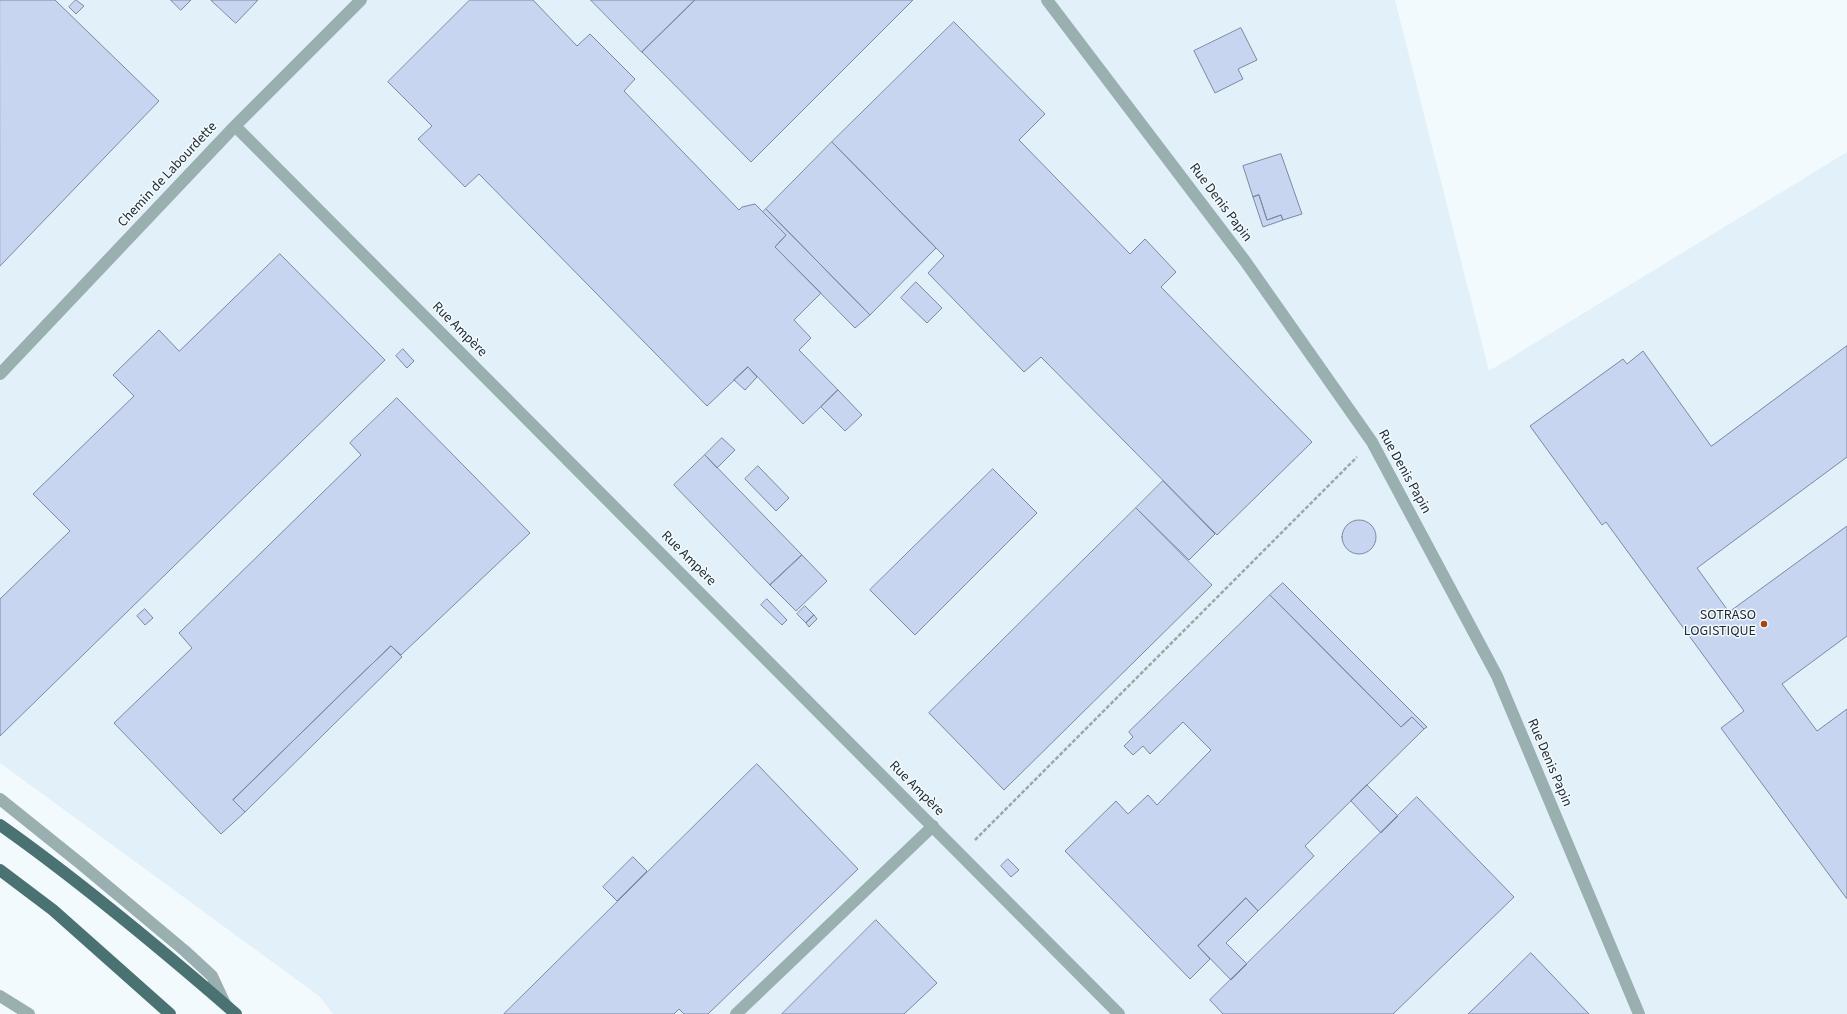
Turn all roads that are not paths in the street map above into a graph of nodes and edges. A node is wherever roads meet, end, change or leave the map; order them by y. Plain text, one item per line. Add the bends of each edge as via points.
1 (361, 0) edge
2 (1047, 0) edge
3 (235, 126) junction
4 (0, 374) edge
5 (0, 799) edge
6 (0, 826) edge
7 (933, 826) junction
8 (0, 870) edge
9 (0, 996) edge
10 (225, 1004) junction
11 (29, 1014) edge
12 (170, 1014) edge
13 (236, 1014) edge
14 (736, 1014) edge
15 (1119, 1014) edge
16 (1639, 1014) edge

1 - 3 street, Chemin de Labourdette
2 - 16 street, Rue Denis Papin via 1245,261 1372,442 1497,676
3 - 4 street, Chemin de Labourdette
3 - 7 street, Rue Ampère
5 - 10 street via 185,951 212,976
6 - 10 main road via 146,938
7 - 14 street
7 - 15 street, Rue Ampère
8 - 12 main road via 53,910
9 - 11 street
10 - 13 main road

